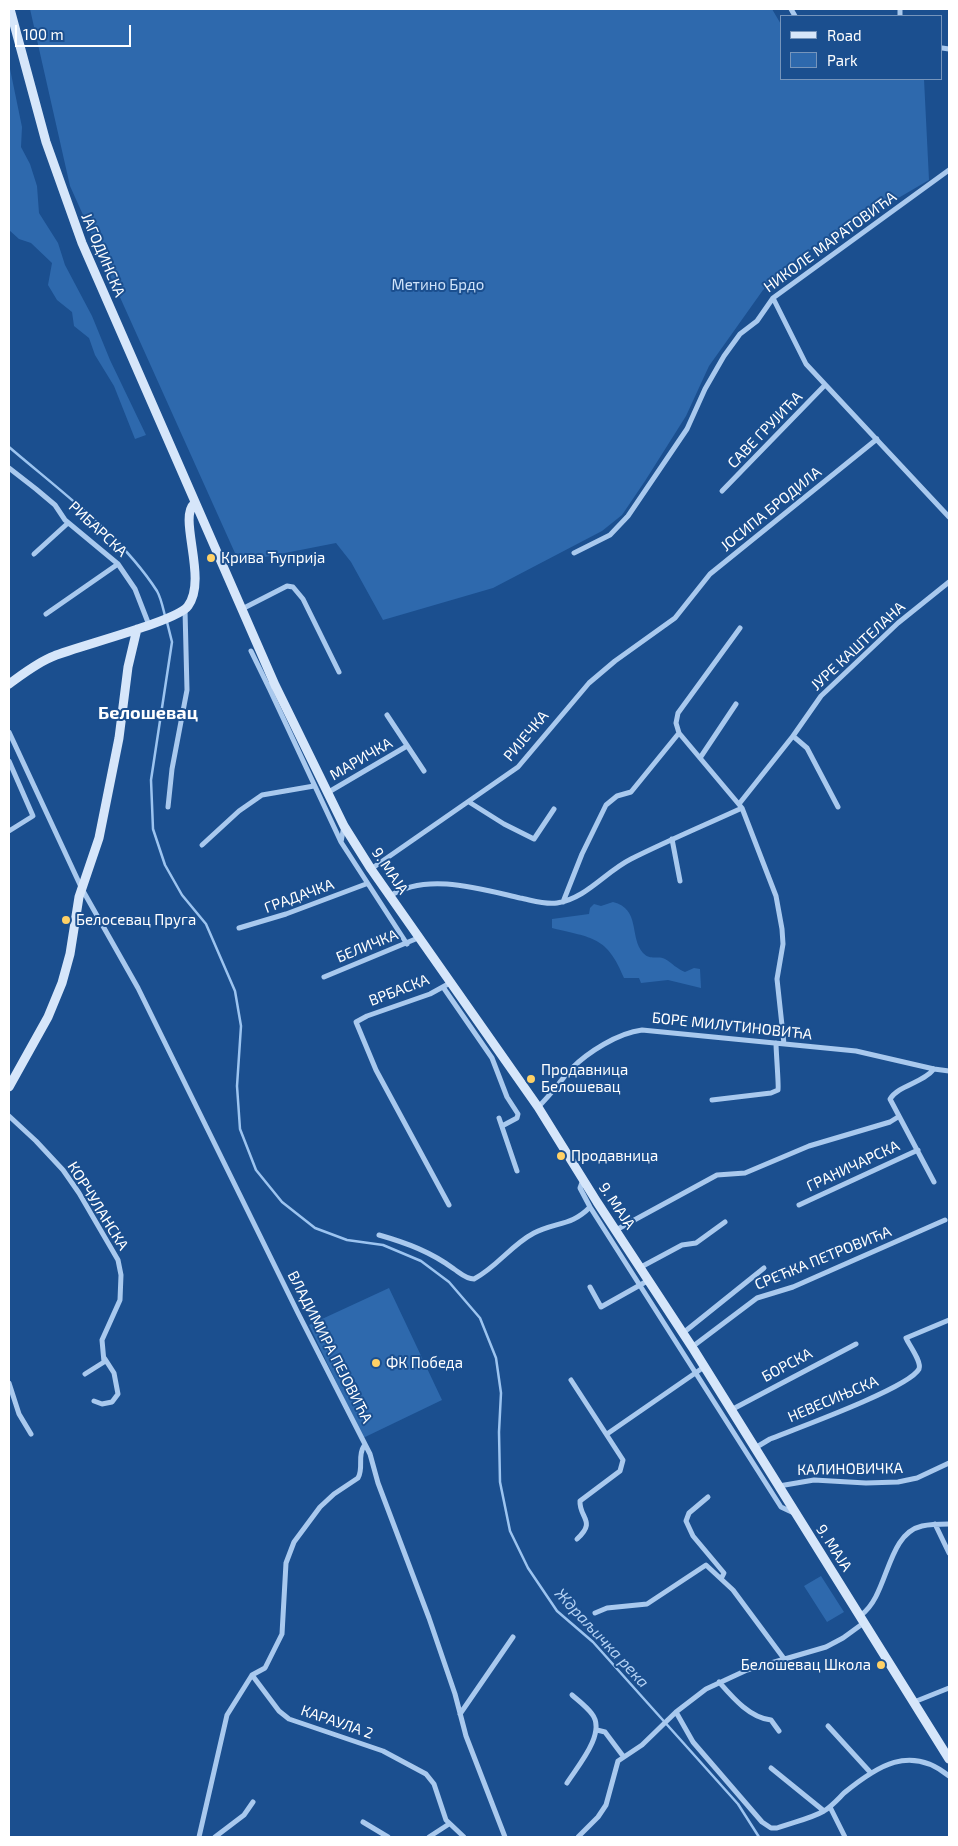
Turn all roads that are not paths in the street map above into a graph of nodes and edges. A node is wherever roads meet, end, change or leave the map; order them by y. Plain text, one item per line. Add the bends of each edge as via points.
1 (10, 9) edge
2 (949, 170) edge
3 (773, 298) junction
4 (825, 386) junction
5 (877, 438) junction
6 (9, 468) edge
7 (722, 491) dead end
8 (194, 504) junction
9 (949, 517) edge
10 (68, 523) junction
11 (574, 553) dead end
12 (34, 554) dead end
13 (118, 564) junction
14 (949, 582) edge
15 (686, 604) joint
16 (242, 609) junction
17 (185, 610) junction
18 (46, 614) dead end
19 (152, 625) junction
20 (740, 628) dead end
21 (137, 629) junction
22 (116, 634) junction
23 (132, 650) junction
24 (251, 650) dead end
25 (340, 672) dead end
26 (272, 680) junction
27 (9, 684) edge
28 (270, 690) junction
29 (736, 704) dead end
30 (387, 714) dead end
31 (9, 732) edge
32 (679, 733) junction
33 (793, 736) junction
34 (408, 746) junction
35 (700, 758) junction
36 (9, 763) edge
37 (424, 771) dead end
38 (314, 786) junction
39 (327, 793) junction
40 (469, 802) junction
41 (740, 806) junction
42 (168, 807) dead end
43 (838, 807) dead end
44 (554, 809) dead end
45 (344, 826) junction
46 (9, 831) edge
47 (672, 839) junction
48 (341, 842) junction
49 (202, 846) dead end
50 (370, 869) junction
51 (680, 881) dead end
52 (366, 884) junction
53 (82, 889) junction
54 (390, 896) junction
55 (563, 902) junction
56 (239, 928) dead end
57 (418, 938) junction
58 (407, 944) junction
59 (324, 977) dead end
60 (446, 985) junction
61 (776, 1043) junction
62 (784, 1044) junction
63 (934, 1069) junction
64 (949, 1071) edge
65 (9, 1087) edge
66 (712, 1100) dead end
67 (538, 1107) junction
68 (9, 1116) edge
69 (898, 1117) junction
70 (499, 1118) dead end
71 (502, 1126) junction
72 (918, 1150) junction
73 (516, 1171) dead end
74 (583, 1180) junction
75 (934, 1182) dead end
76 (449, 1205) dead end
77 (799, 1205) dead end
78 (590, 1207) junction
79 (945, 1220) dead end
80 (725, 1222) dead end
81 (616, 1230) junction
82 (379, 1235) dead end
83 (642, 1267) junction
84 (764, 1268) dead end
85 (649, 1280) junction
86 (640, 1285) junction
87 (590, 1287) dead end
88 (949, 1320) edge
89 (684, 1333) junction
90 (856, 1344) dead end
91 (692, 1347) junction
92 (104, 1359) junction
93 (701, 1370) junction
94 (85, 1374) dead end
95 (571, 1380) dead end
96 (9, 1383) edge
97 (94, 1401) dead end
98 (731, 1410) junction
99 (31, 1434) dead end
100 (607, 1434) junction
101 (364, 1446) junction
102 (755, 1448) junction
103 (949, 1463) edge
104 (779, 1486) junction
105 (708, 1497) dead end
106 (796, 1514) junction
107 (934, 1524) junction
108 (949, 1524) edge
109 (577, 1539) dead end
110 (949, 1553) edge
111 (722, 1577) junction
112 (595, 1613) dead end
113 (863, 1619) junction
114 (513, 1636) dead end
115 (785, 1660) junction
116 (252, 1675) junction
117 (719, 1682) junction
118 (949, 1688) edge
119 (572, 1695) dead end
120 (914, 1702) junction
121 (676, 1712) junction
122 (460, 1714) junction
123 (828, 1726) dead end
124 (598, 1730) junction
125 (779, 1731) dead end
126 (623, 1756) junction
127 (949, 1758) edge
128 (771, 1768) dead end
129 (870, 1772) junction
130 (949, 1776) edge
131 (566, 1783) dead end
132 (253, 1802) dead end
133 (830, 1807) junction
134 (824, 1811) junction
135 (363, 1822) dead end
136 (449, 1824) junction
137 (199, 1837) edge
138 (215, 1837) edge
139 (388, 1837) edge
140 (429, 1837) edge
141 (464, 1837) edge
142 (505, 1837) edge
143 (578, 1837) edge
144 (845, 1837) edge

1 - 8 main road, ЈАГОДИНСКА via 46,142 75,226
2 - 3 street, НИКОЛЕ МАРАТОВИЋА
3 - 4 street via 802,358
3 - 11 street, НИКОЛЕ МАРАТОВИЋА via 758,321 740,334 724,356 687,429 632,510 613,532
4 - 5 street
4 - 7 street, САВЕ ГРУЈИЋА
5 - 9 street
5 - 15 street, ЈОСИПА БРОДИЛА via 710,574
6 - 10 street, РИБАРСКА via 55,505
8 - 16 main road, 9. МАЈА
8 - 17 main road via 190,508 190,524 196,587
10 - 12 street
10 - 13 street, РИБАРСКА
13 - 18 street
13 - 19 street, РИБАРСКА via 135,589
14 - 33 street, ЈУРЕ КАШТЕЛАНА via 898,623 821,696
15 - 40 street, РИЈЕЧКА via 675,618 580,692 518,766
16 - 25 street via 287,586 293,587 303,599
16 - 26 main road, 9. МАЈА
17 - 19 main road
17 - 42 street via 187,690
19 - 21 main road
20 - 32 street via 678,713
21 - 22 main road
21 - 23 main road
22 - 23 main road via 126,639
22 - 27 main road via 45,660
23 - 53 main road via 99,838
24 - 28 street
26 - 28 street
26 - 39 main road, 9. МАЈА
28 - 38 street
29 - 35 street
30 - 34 street, МАРИЧКА
31 - 53 street, ВЛАДИМИРА ПЕЈОВИЋА
32 - 35 street
32 - 55 street via 631,792 617,796 606,805
33 - 41 street, ЈУРЕ КАШТЕЛАНА
33 - 43 street via 807,748
34 - 37 street, МАРИЧКА
34 - 39 street, МАРИЧКА
35 - 41 street
36 - 46 street via 33,816
38 - 48 street
38 - 49 street via 262,796 239,811
39 - 45 main road, 9. МАЈА
40 - 44 street via 534,838
40 - 50 street, РИЈЕЧКА
41 - 47 street
41 - 62 street via 776,896 782,922 783,944 777,979
45 - 48 street
45 - 50 main road, 9. МАЈА
47 - 51 street
47 - 55 street via 625,863 583,894
48 - 52 street
50 - 54 main road, 9. МАЈА
52 - 56 street, ГРАДАЧКА
52 - 58 street
53 - 65 main road via 62,983 48,1017
53 - 101 street, ВЛАДИМИРА ПЕЈОВИЋА via 138,988
54 - 55 street via 403,889 441,885 468,887 545,903
54 - 57 main road, 9. МАЈА
57 - 58 street, БЕЛИЧКА
57 - 60 main road, 9. МАЈА
58 - 59 street, БЕЛИЧКА
60 - 67 main road, 9. МАЈА
60 - 71 street via 492,1058 507,1097 518,1114 517,1118
60 - 76 street, ВРБАСКА via 356,1022 376,1070
61 - 62 street, БОРЕ МИЛУТИНОВИЋА
61 - 66 street via 778,1090
61 - 67 street, БОРЕ МИЛУТИНОВИЋА via 658,1031 630,1032 580,1061
62 - 63 street, БОРЕ МИЛУТИНОВИЋА via 871,1053
63 - 64 street, БОРЕ МИЛУТИНОВИЋА
63 - 69 street via 928,1076 891,1097 890,1103
67 - 74 main road, 9. МАЈА
68 - 92 street, КОРЧУЛАНСКА via 62,1170 118,1260 120,1300 104,1335
69 - 72 street
69 - 81 street via 809,1146 750,1171 718,1175
70 - 71 street
71 - 73 street
72 - 75 street
72 - 77 street, ГРАНИЧАРСКА
74 - 78 street via 580,1188
74 - 81 main road, 9. МАЈА
78 - 82 street via 571,1222 531,1235 474,1279 412,1245
78 - 86 street
79 - 91 street, СРЕЋКА ПЕТРОВИЋА via 793,1287 758,1298
80 - 83 street via 696,1243 682,1245
81 - 83 main road, 9. МАЈА
83 - 85 main road, 9. МАЈА
84 - 89 street
85 - 86 street
85 - 89 main road, 9. МАЈА
86 - 87 street via 600,1307
86 - 93 street
88 - 102 street, НЕВЕСИЊСКА via 906,1338 920,1364 906,1380
89 - 91 main road, 9. МАЈА
90 - 98 street, БОРСКА
91 - 93 main road, 9. МАЈА
92 - 94 street via 103,1363
92 - 97 street via 114,1373 118,1394 112,1402 98,1404
93 - 98 main road, 9. МАЈА
93 - 100 street
93 - 106 street via 781,1507
95 - 100 street
96 - 99 street via 19,1414
98 - 102 main road, 9. МАЈА
100 - 109 street via 622,1456 622,1466 580,1501 587,1522 586,1529
101 - 116 street via 361,1474 320,1507 294,1542 286,1563 282,1634 265,1668
101 - 122 street, ВЛАДИМИРА ПЕЈОВИЋА via 373,1462 429,1618
102 - 104 main road, 9. МАЈА
103 - 104 street, КАЛИНОВИЧКА via 917,1478 898,1482 866,1484 814,1480
104 - 106 main road, 9. МАЈА
105 - 111 street via 688,1513 686,1521 693,1536 724,1573
106 - 113 main road, 9. МАЈА
107 - 108 street
107 - 110 street
107 - 113 street via 913,1530 899,1544 877,1596
111 - 112 street via 704,1565 647,1604 607,1608
111 - 115 street
113 - 115 street via 833,1644
113 - 120 main road, 9. МАЈА
114 - 122 street
115 - 117 street via 747,1670
116 - 136 street, КАРАУЛА 2 via 279,1711 289,1719 383,1751 426,1774 434,1784
116 - 137 street via 227,1715
117 - 121 street
117 - 125 street via 744,1707 760,1719 771,1720
118 - 120 street
119 - 124 street via 593,1714
120 - 127 main road, 9. МАЈА
121 - 126 street via 642,1745
121 - 134 street via 693,1742 762,1822 777,1828
122 - 142 street, ВЛАДИМИРА ПЕЈОВИЋА
123 - 129 street
124 - 126 street via 605,1732
124 - 131 street
126 - 143 street via 615,1768 606,1805 591,1826
128 - 134 street
129 - 130 street via 892,1762 910,1760 932,1764
129 - 133 street
132 - 138 street via 244,1815
133 - 134 street
133 - 144 street
135 - 139 street
136 - 140 street
136 - 141 street, КАРАУЛА 2

